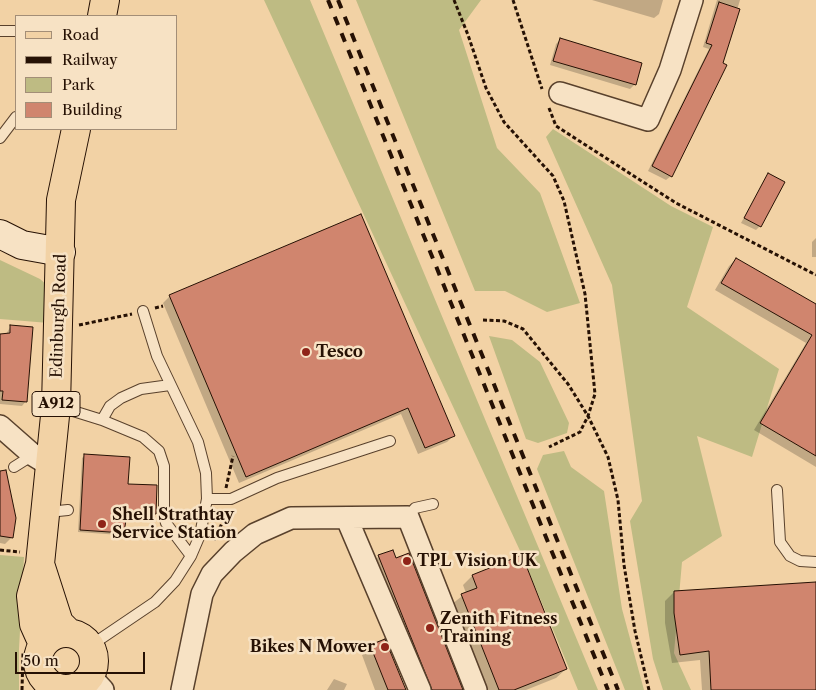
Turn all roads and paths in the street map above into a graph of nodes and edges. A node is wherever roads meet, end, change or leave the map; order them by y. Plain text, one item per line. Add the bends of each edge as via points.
1 (105, 0) edge
2 (454, 0) edge
3 (513, 0) edge
4 (692, 0) edge
5 (102, 15) edge
6 (0, 31) edge
7 (15, 31) edge
8 (549, 97) junction
9 (15, 118) edge
10 (76, 130) edge
11 (0, 138) edge
12 (0, 234) edge
13 (61, 252) junction
14 (816, 275) edge
15 (162, 306) dead end
16 (143, 311) junction
17 (483, 320) dead end
18 (59, 328) junction
19 (170, 385) junction
20 (56, 406) junction
21 (588, 416) junction
22 (102, 420) junction
23 (0, 426) edge
24 (390, 441) dead end
25 (549, 447) dead end
26 (42, 461) junction
27 (14, 467) dead end
28 (777, 490) dead end
29 (207, 499) junction
30 (434, 504) dead end
31 (408, 517) junction
32 (347, 519) junction
33 (191, 556) junction
34 (816, 562) edge
35 (40, 564) junction
36 (79, 640) junction
37 (43, 644) junction
38 (71, 686) edge
39 (182, 690) edge
40 (420, 690) edge
41 (476, 690) edge
42 (649, 690) edge

1 - 5 main road
2 - 21 path via 486,88 504,122 552,176 564,202 585,294 595,394
3 - 8 path
4 - 8 street via 670,70 648,120
6 - 7 lane
8 - 14 path via 556,126 676,203
9 - 11 lane
10 - 13 main road, Edinburgh Road / A912 via 62,200
12 - 13 street via 22,245
13 - 18 main road, Edinburgh Road / A912
15 - 16 path
16 - 18 path
16 - 19 lane
17 - 21 path via 504,321 523,329 568,384
18 - 20 main road, Edinburgh Road / A912
19 - 22 lane via 141,390 121,398 110,406
19 - 29 lane via 198,442 206,473
20 - 22 lane
20 - 26 main road, Edinburgh Road / A912
21 - 25 path via 580,432
21 - 42 path via 608,457 618,500 633,621
22 - 33 lane via 143,437 159,451 164,466 166,523
23 - 26 street
24 - 29 lane via 277,478 231,499
26 - 27 lane
26 - 35 main road, Edinburgh Road / A912 via 56,511
28 - 34 lane via 780,542 790,556 800,561
29 - 33 lane via 200,535
30 - 31 lane via 416,508
31 - 32 street
31 - 41 street
32 - 39 street via 291,518 255,534 233,552 212,574 202,594
32 - 40 street
33 - 36 lane via 175,581 155,602
35 - 36 main road, Edinburgh Road / A912 via 59,623
35 - 37 main road, Edinburgh Road / A912 via 32,596 34,624
36 - 37 main road via 60,634
36 - 38 main road via 94,663
37 - 38 main road via 39,668

